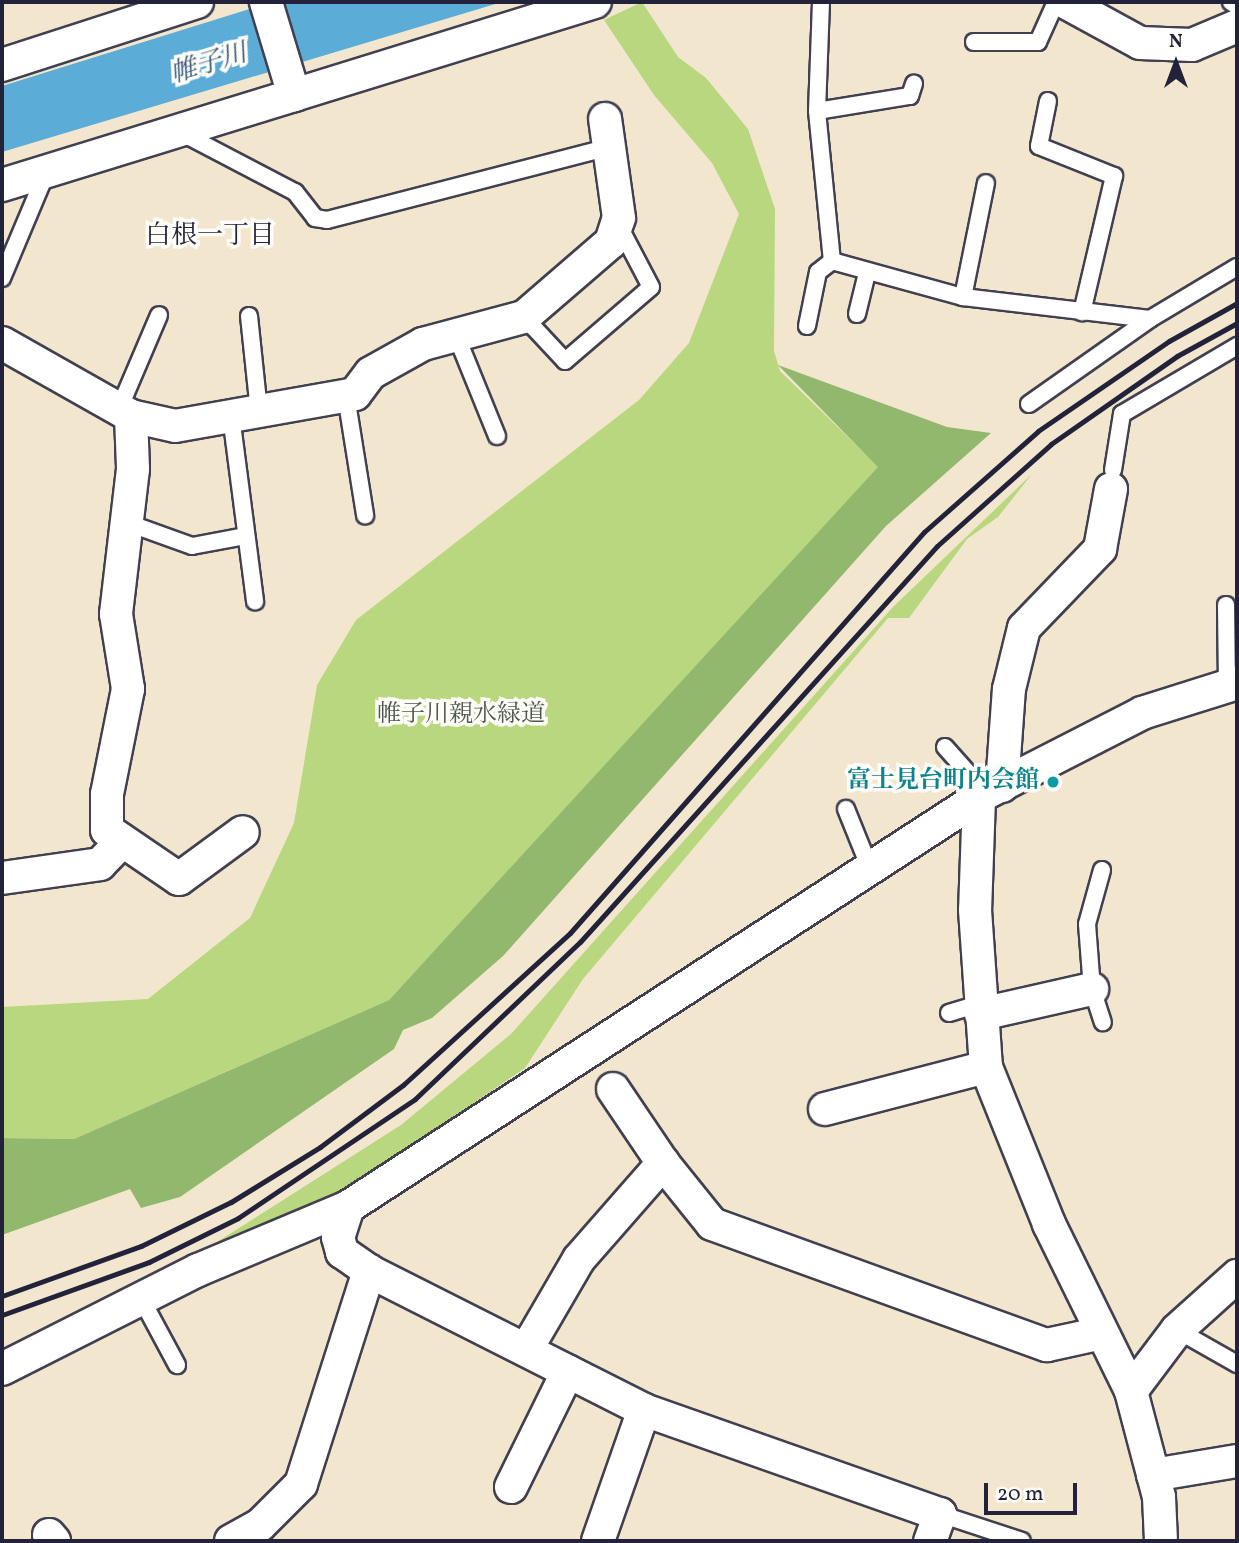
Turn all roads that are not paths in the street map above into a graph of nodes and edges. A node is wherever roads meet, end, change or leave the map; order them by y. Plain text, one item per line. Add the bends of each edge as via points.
1 (197, 2) edge
2 (266, 2) edge
3 (595, 2) edge
4 (821, 2) edge
5 (1056, 2) edge
6 (1065, 2) edge
7 (1231, 2) edge
8 (1237, 6) edge
9 (1237, 26) edge
10 (974, 42) dead end
11 (2, 65) edge
12 (914, 84) dead end
13 (293, 89) junction
14 (1048, 102) dead end
15 (817, 111) junction
16 (178, 131) junction
17 (607, 133) joint
18 (47, 171) junction
19 (986, 183) dead end
20 (2, 185) edge
21 (617, 223) junction
22 (832, 261) junction
23 (1237, 267) edge
24 (867, 272) junction
25 (2, 278) edge
26 (963, 297) junction
27 (1082, 312) junction
28 (159, 314) dead end
29 (857, 314) dead end
30 (249, 316) dead end
31 (524, 317) junction
32 (1150, 319) junction
33 (807, 326) dead end
34 (456, 335) junction
35 (2, 343) edge
36 (1237, 346) edge
37 (346, 396) junction
38 (1029, 404) dead end
39 (125, 413) junction
40 (245, 414) junction
41 (497, 436) dead end
42 (1112, 479) joint
43 (365, 515) dead end
44 (128, 523) junction
45 (246, 536) junction
46 (255, 601) dead end
47 (1226, 605) dead end
48 (1232, 684) edge
49 (944, 747) dead end
50 (989, 792) junction
51 (846, 809) dead end
52 (243, 832) dead end
53 (119, 844) junction
54 (869, 866) junction
55 (1102, 870) dead end
56 (2, 878) edge
57 (1092, 989) junction
58 (981, 1009) junction
59 (949, 1013) dead end
60 (1103, 1022) dead end
61 (986, 1067) junction
62 (613, 1089) dead end
63 (825, 1109) dead end
64 (663, 1163) junction
65 (348, 1207) junction
66 (369, 1271) junction
67 (1237, 1276) edge
68 (142, 1300) junction
69 (1177, 1330) junction
70 (1102, 1333) junction
71 (526, 1350) junction
72 (1237, 1364) edge
73 (177, 1365) dead end
74 (2, 1369) edge
75 (568, 1371) junction
76 (1131, 1391) junction
77 (644, 1410) junction
78 (1237, 1461) edge
79 (1153, 1475) junction
80 (510, 1487) dead end
81 (935, 1528) edge
82 (231, 1541) edge
83 (598, 1541) edge
84 (1022, 1541) edge
85 (1161, 1541) edge

1 - 11 street
2 - 13 street
3 - 13 street
4 - 15 lane
5 - 10 lane via 1038,42
6 - 9 street via 1140,43 1192,45
7 - 8 lane
12 - 15 lane via 910,96
13 - 16 street
14 - 27 lane via 1039,146 1114,176
15 - 22 lane
16 - 17 lane via 295,192 315,218 327,220
16 - 18 street
17 - 21 street
18 - 20 street
18 - 25 lane
19 - 26 lane
21 - 31 street via 611,242
21 - 31 lane via 651,287 565,361
22 - 24 lane
22 - 33 lane via 818,272
23 - 32 lane
24 - 26 lane
24 - 29 lane
26 - 27 lane
27 - 32 lane
28 - 39 lane
30 - 40 lane
31 - 34 street
32 - 38 lane
34 - 37 street via 391,361
34 - 41 lane
35 - 39 street
36 - 42 lane via 1122,414
37 - 40 street
37 - 43 lane
39 - 40 street via 175,426
39 - 44 street
40 - 45 lane
42 - 50 street via 1100,549 1024,628
44 - 45 lane via 192,545
44 - 53 street via 116,614 128,689 107,794 107,830
45 - 46 lane
47 - 48 lane
48 - 50 street via 1091,736
49 - 50 lane
50 - 54 street
50 - 58 street via 975,910
51 - 54 lane
52 - 53 street via 179,879
53 - 56 street via 100,863
54 - 65 street via 590,1058
55 - 57 lane via 1087,925
57 - 58 street
57 - 60 lane
58 - 59 lane
58 - 61 street
61 - 63 street
61 - 70 street
62 - 64 street
64 - 70 street via 712,1224 1047,1345
64 - 71 street via 579,1259
65 - 66 street via 338,1237 342,1252
65 - 68 street
66 - 71 street
66 - 82 street via 301,1484 260,1525
67 - 69 street
68 - 73 lane
68 - 74 street
69 - 72 lane
69 - 76 street
70 - 76 street
71 - 75 street
75 - 77 street
75 - 80 street
76 - 79 street
77 - 81 street
77 - 83 street
78 - 79 street
79 - 85 street
81 - 84 lane

